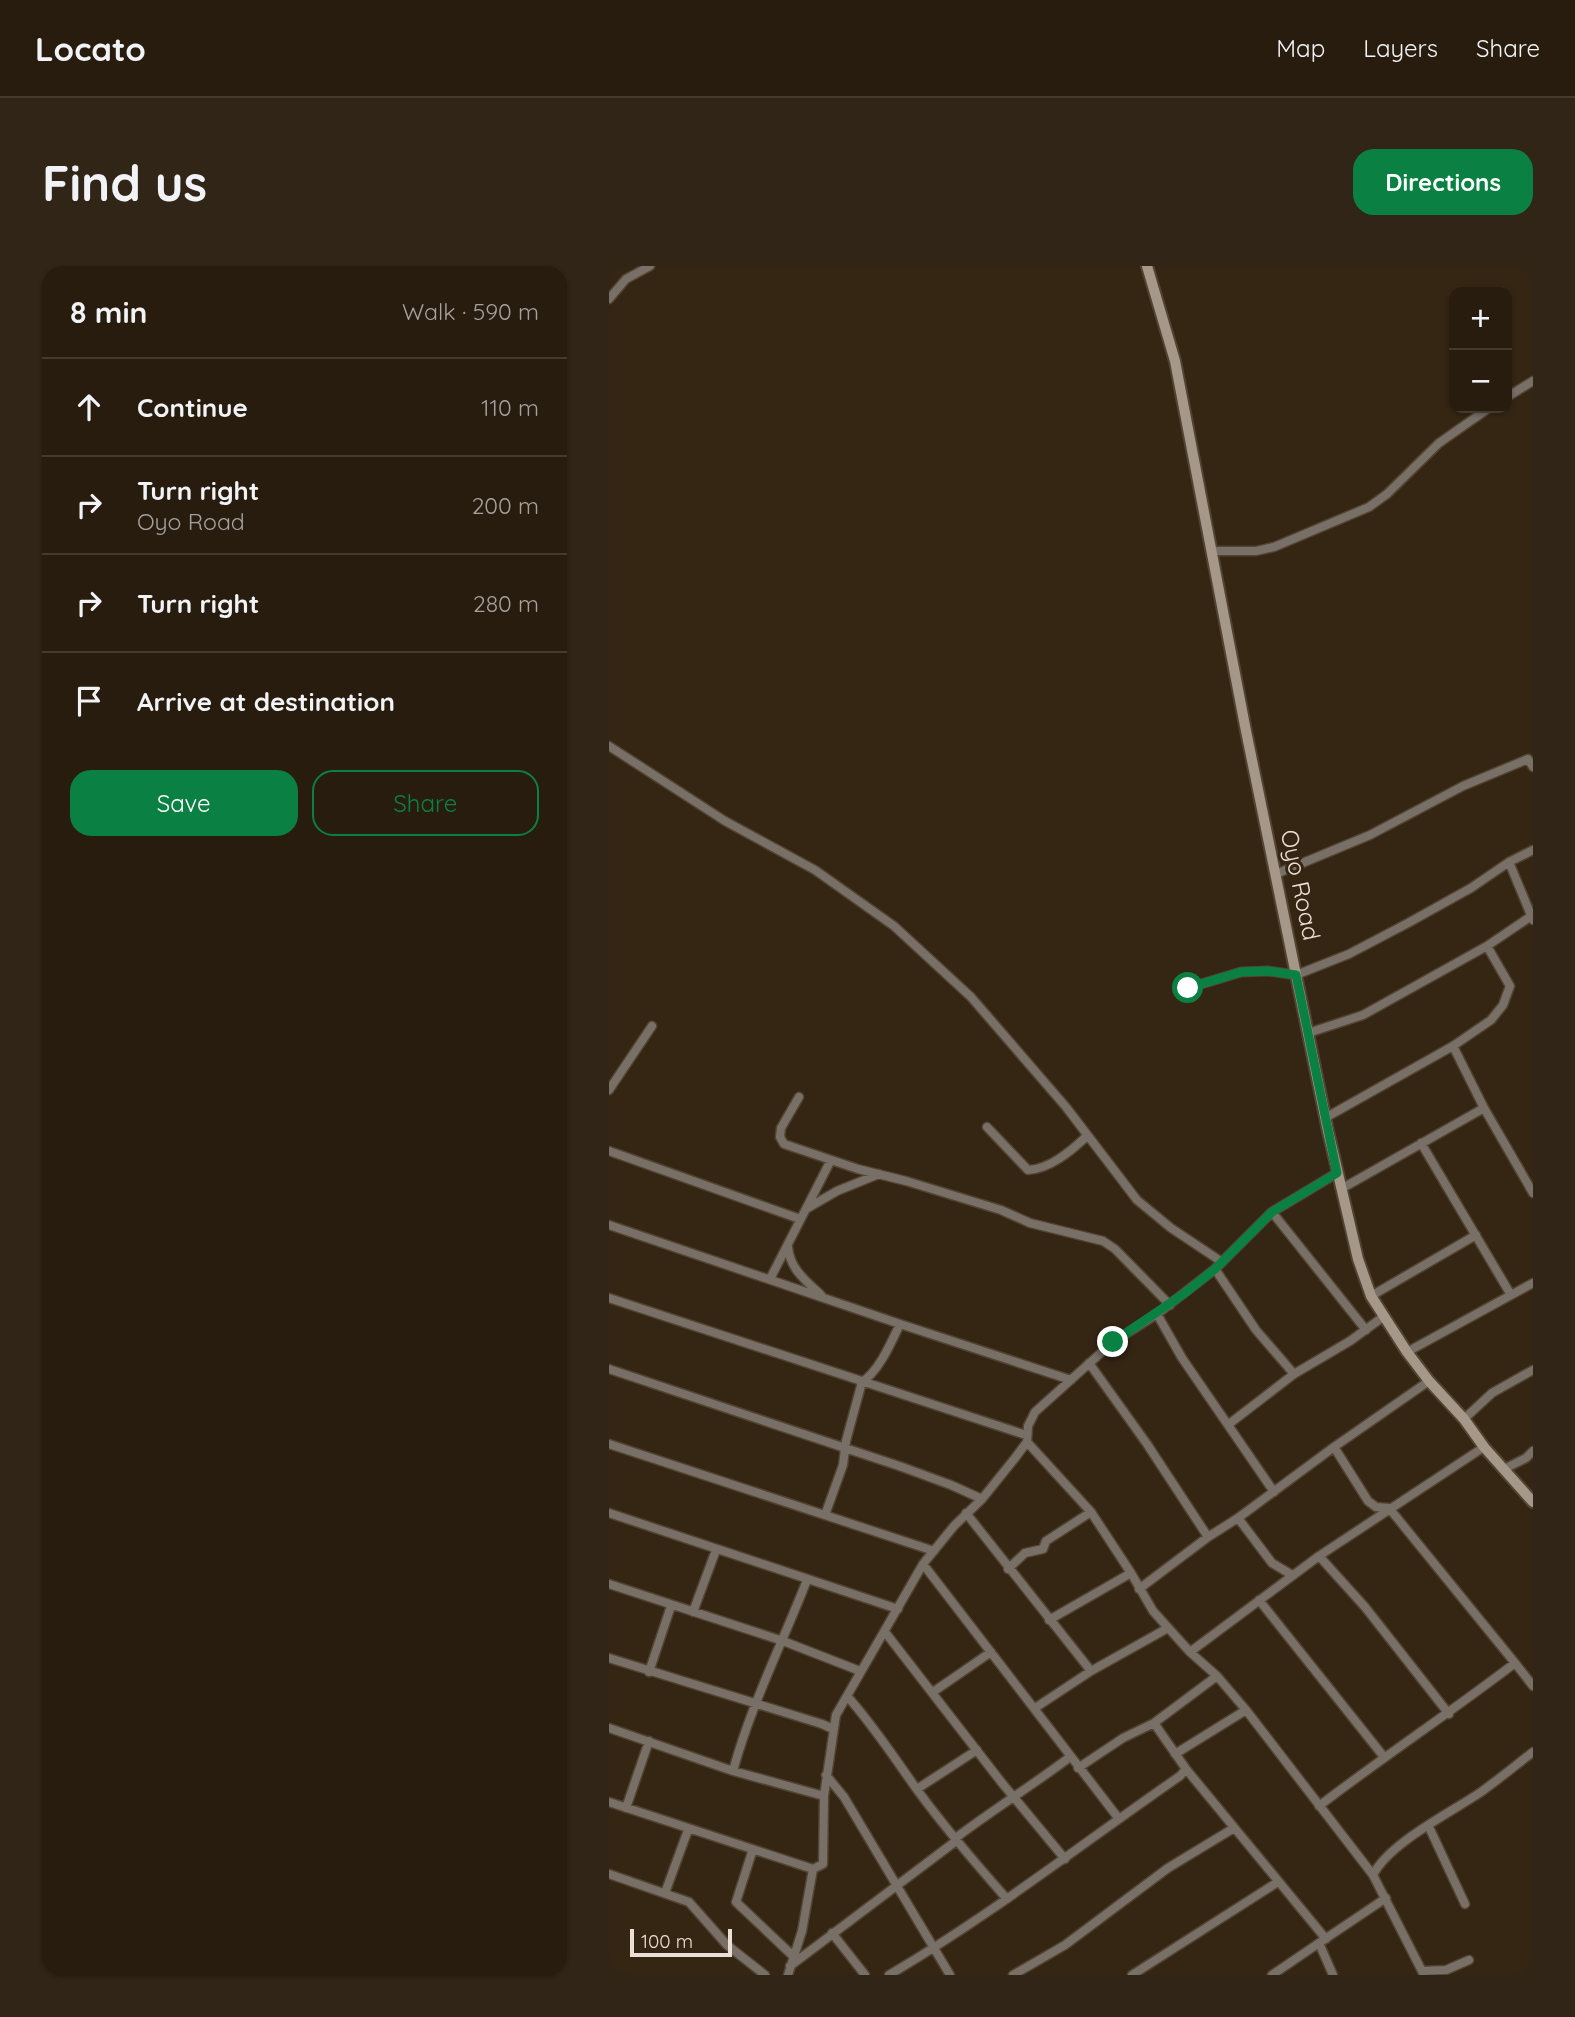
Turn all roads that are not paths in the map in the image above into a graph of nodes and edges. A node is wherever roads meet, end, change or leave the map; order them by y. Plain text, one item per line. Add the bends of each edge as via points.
1 (650, 266) edge
2 (1147, 266) edge
3 (609, 299) edge
4 (1533, 381) edge
5 (1512, 394) edge
6 (1482, 413) edge
7 (1211, 551) junction
8 (609, 746) edge
9 (1533, 767) edge
10 (1533, 850) edge
11 (1509, 862) junction
12 (1276, 874) junction
13 (1532, 919) edge
14 (1487, 946) junction
15 (1296, 975) junction
16 (1188, 988) dead end
17 (652, 1026) dead end
18 (1308, 1033) junction
19 (1453, 1046) junction
20 (609, 1090) edge
21 (799, 1097) dead end
22 (1484, 1108) junction
23 (1325, 1118) junction
24 (987, 1128) dead end
25 (1087, 1136) junction
26 (1421, 1143) junction
27 (609, 1151) edge
28 (831, 1160) junction
29 (1337, 1173) junction
30 (880, 1174) junction
31 (1341, 1189) junction
32 (1533, 1194) edge
33 (806, 1209) junction
34 (1272, 1212) junction
35 (800, 1219) junction
36 (609, 1225) edge
37 (1476, 1236) junction
38 (788, 1246) junction
39 (1218, 1266) junction
40 (771, 1279) junction
41 (1533, 1283) edge
42 (1511, 1295) junction
43 (1371, 1296) junction
44 (823, 1297) junction
45 (609, 1298) edge
46 (1170, 1304) junction
47 (1157, 1314) junction
48 (1383, 1317) junction
49 (900, 1325) junction
50 (1366, 1330) junction
51 (1407, 1352) junction
52 (1089, 1363) junction
53 (609, 1369) edge
54 (1533, 1370) edge
55 (1294, 1374) junction
56 (1071, 1380) junction
57 (1429, 1381) junction
58 (862, 1382) junction
59 (1464, 1419) junction
60 (1229, 1424) junction
61 (1026, 1439) junction
62 (609, 1444) edge
63 (1334, 1447) junction
64 (1484, 1447) junction
65 (846, 1449) junction
66 (1533, 1451) edge
67 (1504, 1469) junction
68 (1274, 1492) junction
69 (982, 1499) junction
70 (1533, 1502) edge
71 (1389, 1508) junction
72 (1091, 1512) junction
73 (609, 1513) edge
74 (966, 1513) junction
75 (825, 1515) junction
76 (1238, 1518) junction
77 (1208, 1537) junction
78 (716, 1550) junction
79 (934, 1551) junction
80 (1319, 1556) junction
81 (923, 1564) junction
82 (1008, 1569) junction
83 (1131, 1573) junction
84 (1292, 1575) junction
85 (807, 1580) junction
86 (609, 1584) edge
87 (1139, 1588) junction
88 (1259, 1600) junction
89 (671, 1606) junction
90 (898, 1609) junction
91 (694, 1612) junction
92 (1049, 1620) junction
93 (1168, 1628) junction
94 (885, 1632) junction
95 (783, 1641) junction
96 (991, 1652) junction
97 (1190, 1652) junction
98 (609, 1658) edge
99 (1515, 1663) junction
100 (860, 1671) junction
101 (1091, 1671) junction
102 (649, 1672) junction
103 (1217, 1676) junction
104 (1533, 1686) edge
105 (933, 1692) junction
106 (848, 1696) junction
107 (754, 1704) junction
108 (1035, 1708) junction
109 (1246, 1710) junction
110 (1449, 1714) junction
111 (1154, 1723) junction
112 (609, 1728) edge
113 (833, 1729) junction
114 (649, 1741) junction
115 (977, 1750) junction
116 (1533, 1752) edge
117 (1175, 1754) junction
118 (1070, 1757) junction
119 (1384, 1757) junction
120 (1078, 1768) junction
121 (1186, 1769) junction
122 (733, 1772) junction
123 (826, 1775) junction
124 (917, 1789) junction
125 (824, 1796) junction
126 (1015, 1797) junction
127 (609, 1802) edge
128 (1319, 1806) junction
129 (626, 1808) junction
130 (1118, 1817) junction
131 (1429, 1827) junction
132 (1234, 1828) junction
133 (688, 1830) junction
134 (956, 1841) junction
135 (753, 1849) junction
136 (1065, 1859) junction
137 (813, 1870) junction
138 (609, 1874) edge
139 (1373, 1875) junction
140 (1278, 1882) junction
141 (898, 1885) junction
142 (665, 1894) junction
143 (1386, 1898) junction
144 (1007, 1899) junction
145 (1465, 1904) dead end
146 (832, 1933) junction
147 (1322, 1941) junction
148 (936, 1947) junction
149 (793, 1956) junction
150 (1469, 1960) dead end
151 (789, 1970) edge
152 (1423, 1973) edge
153 (765, 1975) edge
154 (865, 1975) edge
155 (890, 1975) edge
156 (950, 1975) edge
157 (1013, 1975) edge
158 (1132, 1975) edge
159 (1272, 1975) edge
160 (1333, 1975) edge

1 - 3 street via 626,279
2 - 7 street, Oyo Road via 1175,361
4 - 5 street
6 - 7 street via 1439,443 1369,507 1274,547
7 - 12 street, Oyo Road
8 - 25 street via 725,821 815,870 894,926 971,997
9 - 12 street via 1528,759 1463,786 1370,835
10 - 11 street
11 - 13 street
11 - 15 street via 1408,923
12 - 15 street, Oyo Road
13 - 14 street
14 - 18 street via 1363,1015
14 - 19 street via 1510,991 1491,1020
15 - 16 street via 1241,972
15 - 18 street, Oyo Road
17 - 20 street
18 - 23 street, Oyo Road
19 - 22 street
19 - 23 street
21 - 28 street via 780,1137 784,1144
22 - 26 street
22 - 32 street
23 - 29 street, Oyo Road
24 - 25 street via 1028,1170 1059,1159
25 - 39 street via 1137,1200
26 - 31 street
26 - 37 street
27 - 35 street
28 - 30 street
28 - 33 street
29 - 31 street, Oyo Road
29 - 34 street
30 - 33 street
30 - 46 street via 1030,1223 1103,1241
31 - 43 street, Oyo Road
33 - 35 street
34 - 39 street
34 - 50 street
35 - 38 street
36 - 40 street
37 - 42 street
37 - 43 street
38 - 40 street
38 - 44 street via 789,1259 802,1279
39 - 46 street
39 - 55 street via 1256,1330
40 - 44 street
41 - 42 street
42 - 51 street
43 - 48 street, Oyo Road
44 - 49 street
45 - 58 street
46 - 47 street
47 - 52 street
47 - 60 street
48 - 50 street
48 - 51 street, Oyo Road
49 - 56 street
49 - 58 street via 877,1367
50 - 55 street
51 - 57 street, Oyo Road
52 - 56 street
52 - 77 street
53 - 65 street
54 - 59 street via 1492,1393
55 - 60 street
56 - 61 street via 1035,1412
57 - 59 street, Oyo Road
57 - 63 street
58 - 61 street
58 - 65 street
59 - 64 street, Oyo Road
60 - 68 street
61 - 69 street
61 - 72 street
62 - 75 street
63 - 68 street
63 - 71 street via 1368,1501
64 - 67 street, Oyo Road
64 - 71 street
65 - 69 street
65 - 75 street
66 - 67 street
67 - 70 street, Oyo Road
68 - 76 street
69 - 74 street
71 - 80 street
71 - 99 street
72 - 82 street via 1046,1541 1043,1549 1025,1553
72 - 83 street
73 - 78 street
74 - 79 street
74 - 82 street
75 - 79 street
76 - 77 street
76 - 84 street via 1272,1563
77 - 87 street
78 - 85 street
78 - 91 street
79 - 81 street
80 - 84 street
80 - 110 street
81 - 90 street
81 - 96 street
82 - 92 street
83 - 87 street
83 - 92 street
84 - 88 street
85 - 90 street
85 - 95 street
86 - 89 street
87 - 93 street
88 - 97 street
88 - 119 street
89 - 91 street
89 - 102 street
90 - 94 street
91 - 95 street
92 - 101 street
93 - 97 street
93 - 101 street
94 - 100 street
94 - 105 street
95 - 100 street
95 - 107 street
96 - 105 street
96 - 108 street
97 - 103 street
98 - 102 street
99 - 104 street
99 - 110 street
100 - 106 street
101 - 108 street
102 - 107 street
103 - 109 street
103 - 111 street
105 - 115 street
106 - 113 street
106 - 124 street
107 - 113 street
107 - 122 street
108 - 118 street
109 - 117 street
109 - 128 street
110 - 119 street
111 - 117 street
111 - 120 street
112 - 114 street
113 - 123 street
114 - 122 street
114 - 129 street
115 - 124 street
115 - 126 street
116 - 131 street
117 - 121 street
118 - 120 street
118 - 126 street
119 - 128 street
120 - 130 street
121 - 130 street
121 - 132 street
122 - 125 street
123 - 125 street
123 - 141 street
124 - 134 street
125 - 137 street via 823,1864
126 - 134 street
126 - 136 street
127 - 129 street
128 - 139 street
129 - 133 street
130 - 136 street
131 - 139 street via 1387,1856
131 - 145 street
132 - 140 street
132 - 157 street via 1168,1868 1065,1945
133 - 135 street
133 - 142 street
134 - 141 street
134 - 144 street
135 - 137 street
135 - 149 street via 736,1902
136 - 144 street
137 - 149 street
138 - 142 street
139 - 143 street
140 - 147 street
140 - 158 street
141 - 146 street
141 - 148 street
142 - 153 street via 689,1902 727,1945
143 - 147 street
143 - 152 street
144 - 148 street
146 - 151 street
146 - 154 street
147 - 159 street
147 - 160 street
148 - 155 street
148 - 156 street
149 - 151 street
150 - 152 street

